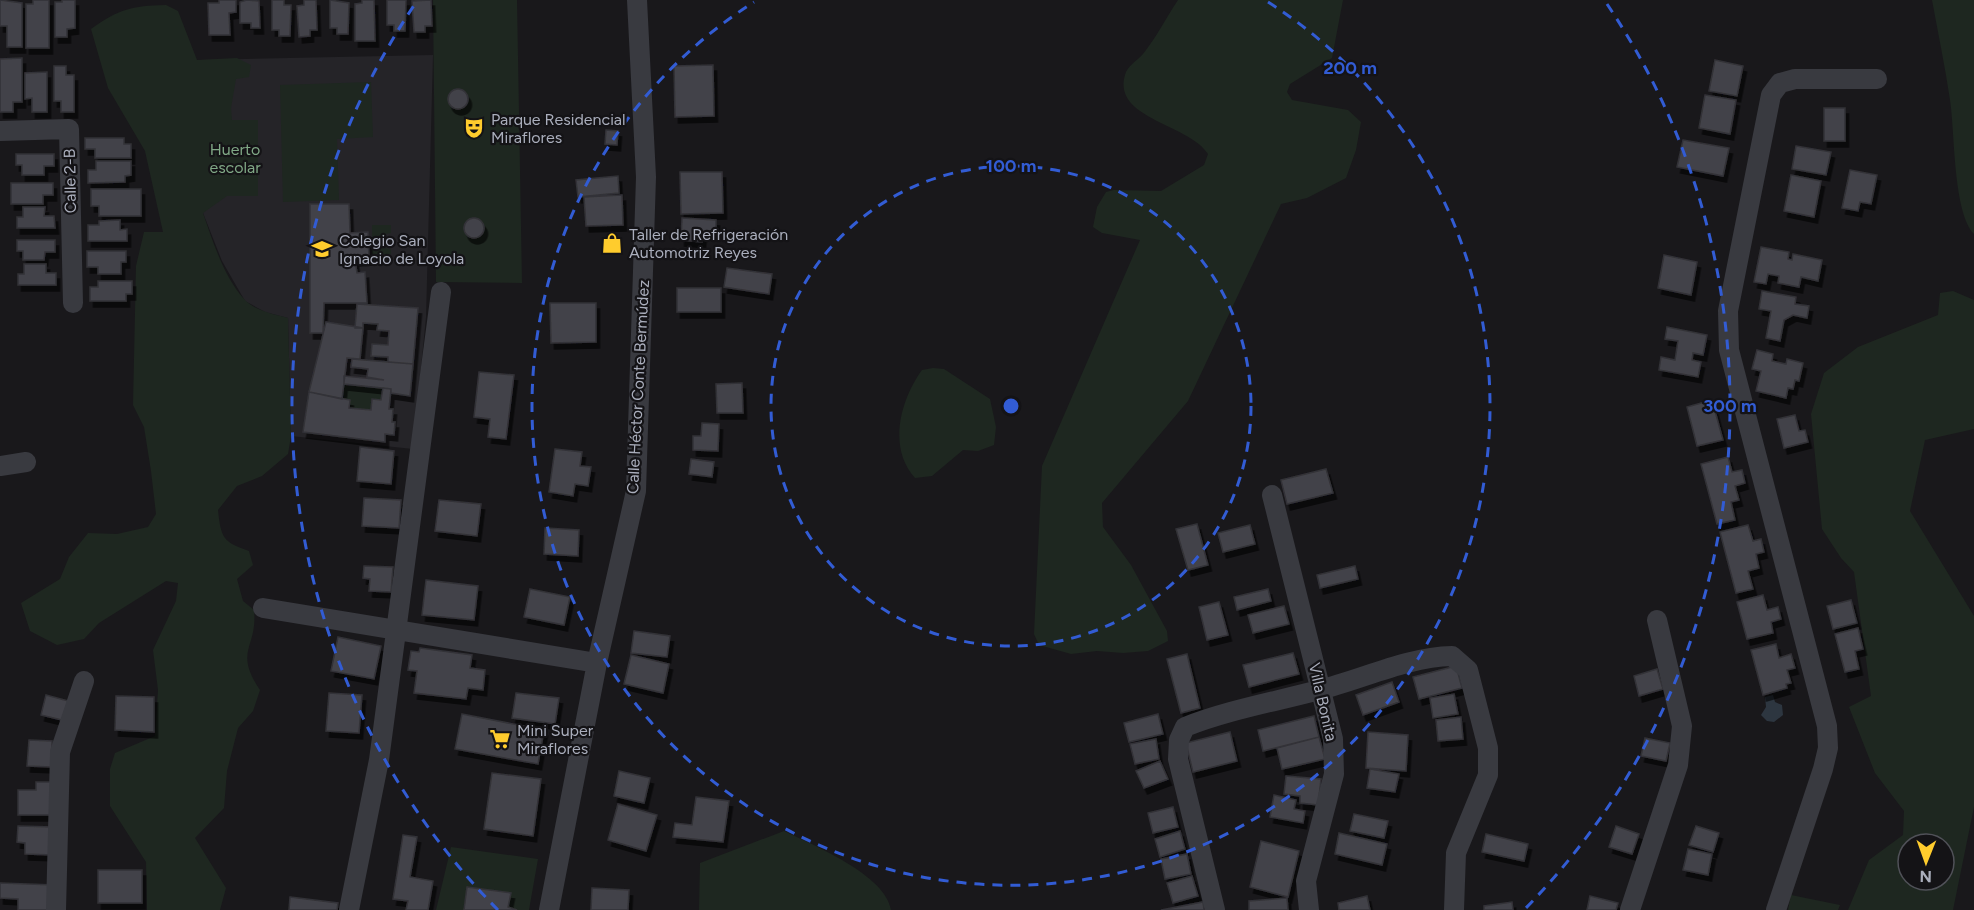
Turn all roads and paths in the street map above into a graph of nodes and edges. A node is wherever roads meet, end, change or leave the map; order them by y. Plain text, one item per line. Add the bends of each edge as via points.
1 (637, 0) edge
2 (1877, 79) dead end
3 (0, 130) edge
4 (441, 292) dead end
5 (73, 303) dead end
6 (26, 462) dead end
7 (0, 466) edge
8 (1272, 495) dead end
9 (263, 608) dead end
10 (1657, 620) dead end
11 (398, 629) junction
12 (597, 663) junction
13 (84, 681) dead end
14 (1321, 690) junction
15 (56, 910) edge
16 (349, 910) edge
17 (549, 910) edge
18 (1215, 910) edge
19 (1309, 910) edge
20 (1454, 910) edge
21 (1630, 910) edge
22 (1776, 910) edge

1 - 12 street, Calle Héctor Conte Bermúdez via 646,177 636,491
2 - 22 street via 1795,79 1780,83 1771,95 1728,311 1730,350 1827,726 1828,748 1823,769
3 - 5 street, Calle 2-B via 69,129
4 - 11 street
6 - 7 street
8 - 14 street, Villa Bonita
9 - 11 street
10 - 21 street via 1682,726 1681,746
11 - 12 street
11 - 16 street via 379,760
12 - 17 street, Calle Héctor Conte Bermúdez
13 - 15 street via 60,752
14 - 18 street via 1185,727 1179,740 1178,759
14 - 19 street, Villa Bonita via 1333,739 1334,774 1306,881
14 - 20 street via 1431,656 1452,656 1467,670 1488,748 1488,775 1456,853

